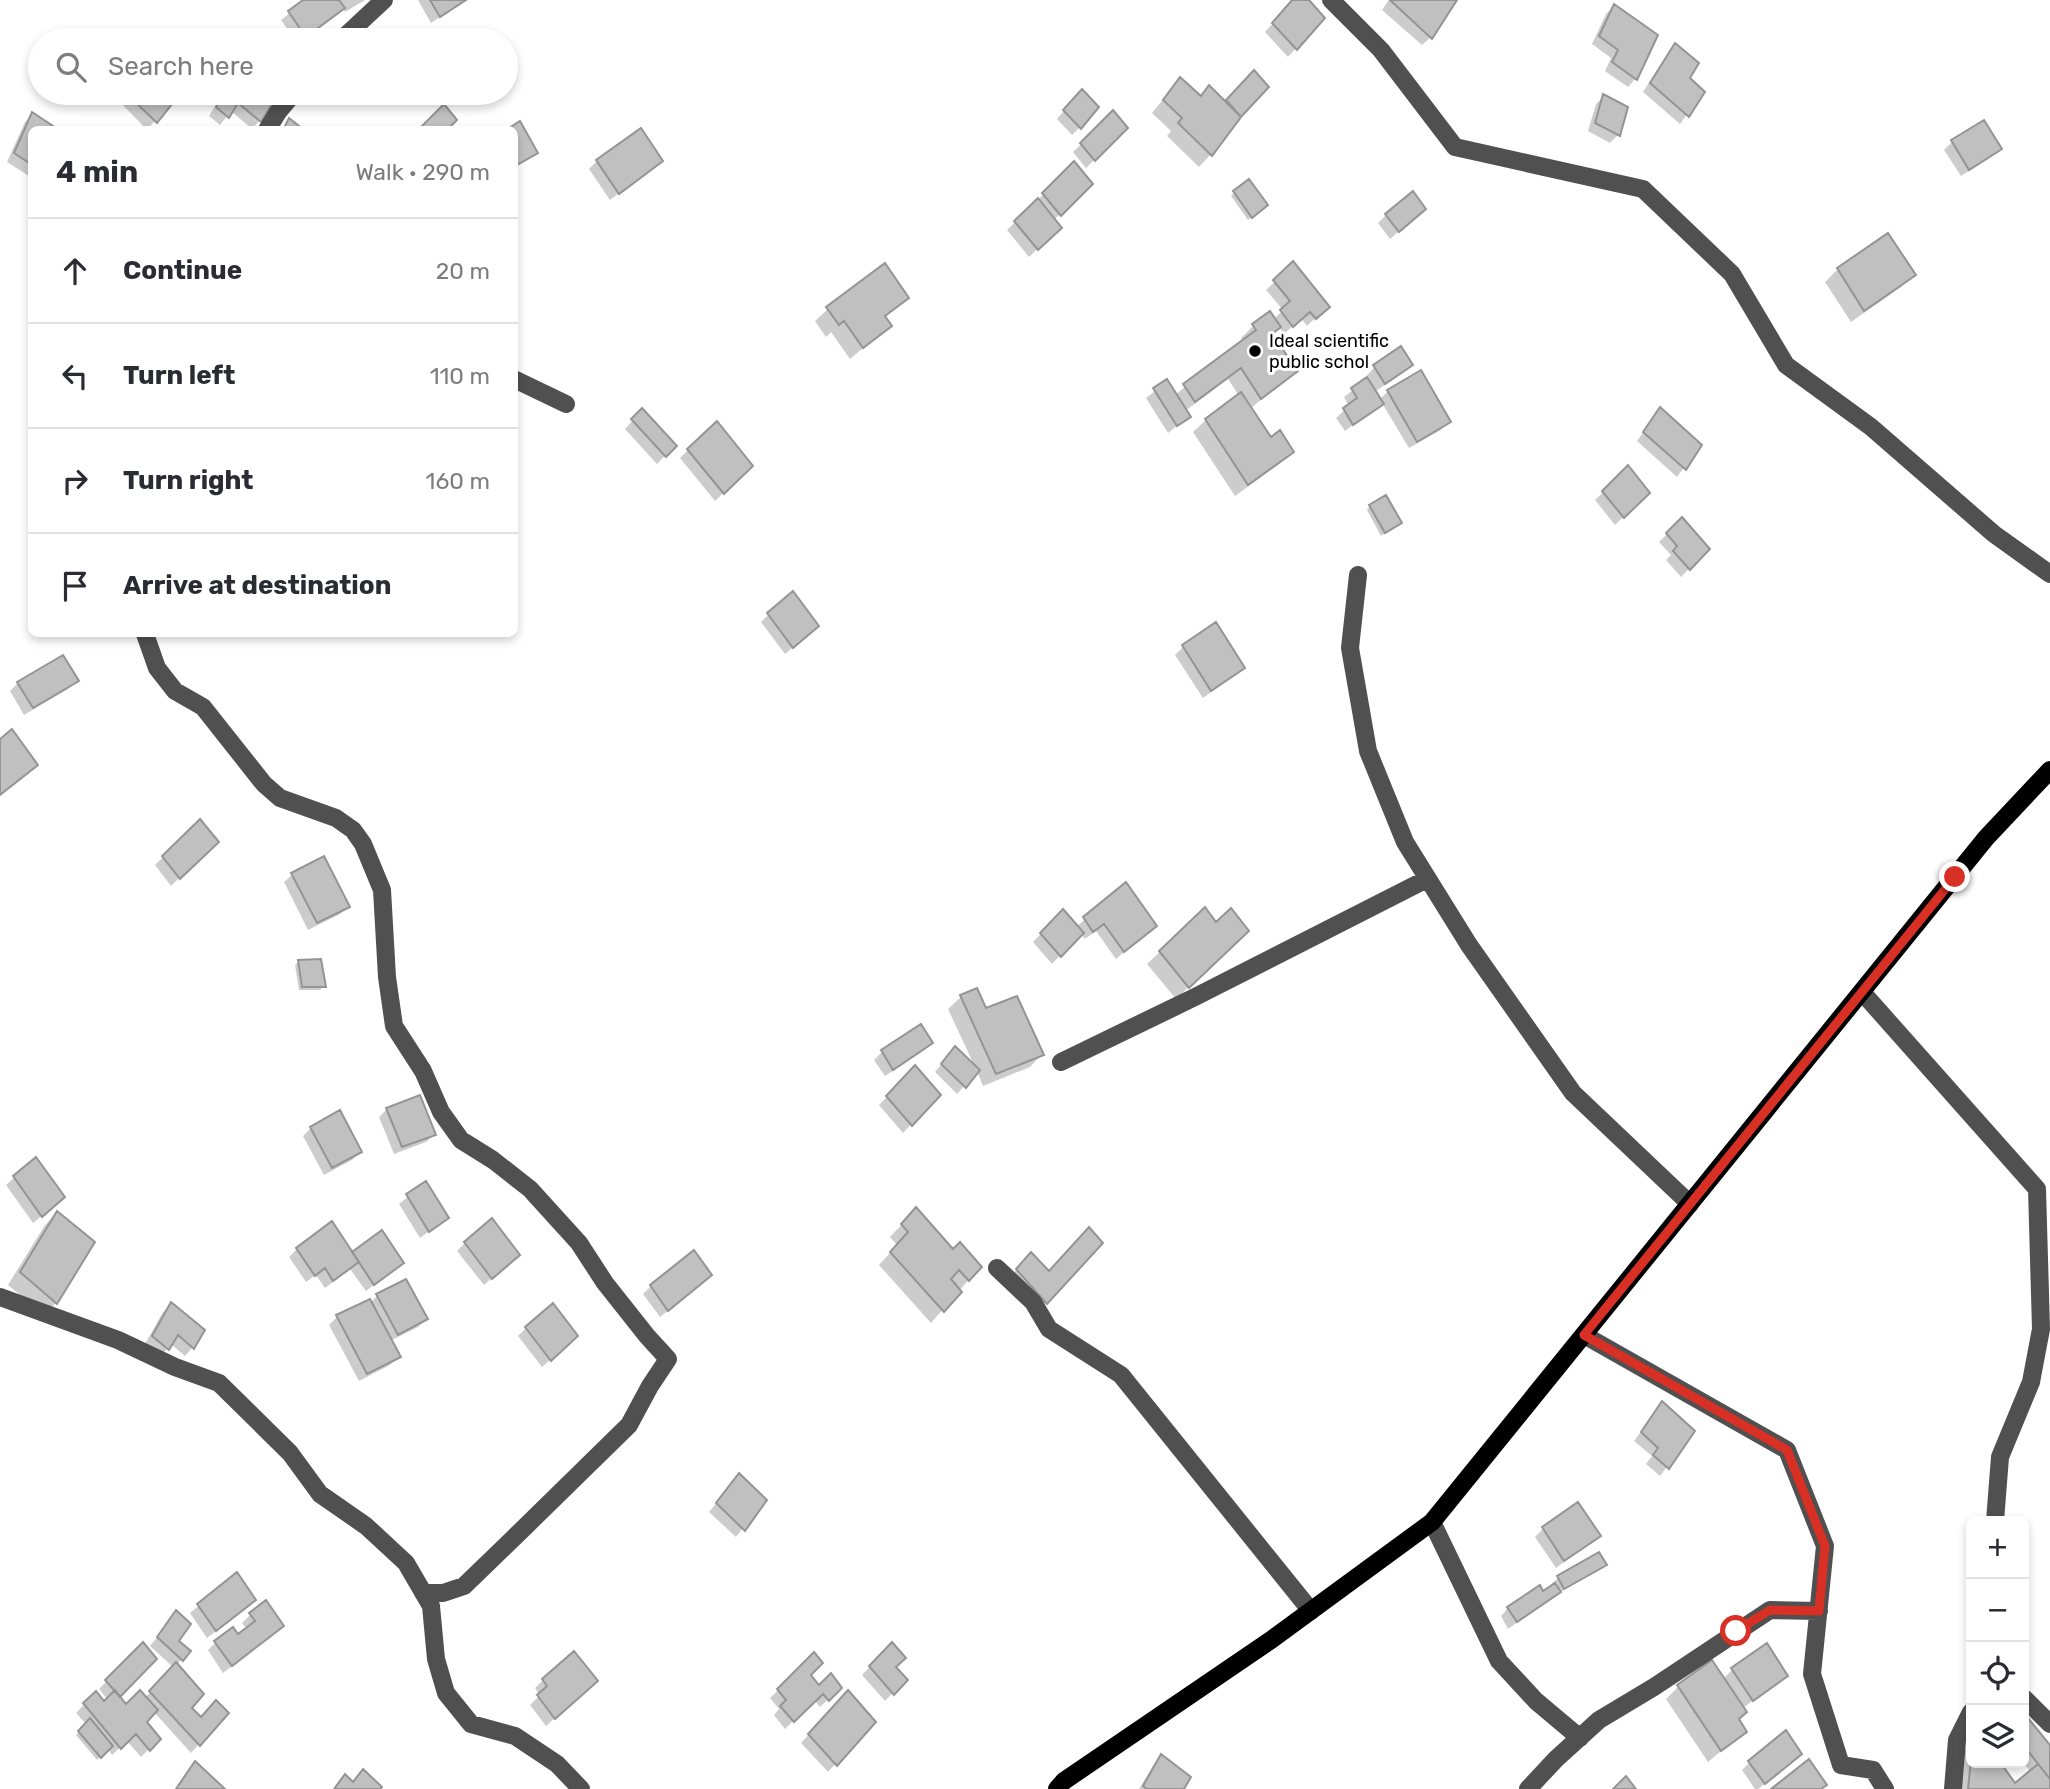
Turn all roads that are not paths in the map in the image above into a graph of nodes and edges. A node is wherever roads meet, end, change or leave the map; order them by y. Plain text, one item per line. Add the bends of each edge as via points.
1 (384, 0) edge
2 (1331, 0) edge
3 (354, 28) edge
4 (284, 105) edge
5 (269, 126) edge
6 (518, 381) edge
7 (566, 404) dead end
8 (2050, 574) edge
9 (1358, 575) dead end
10 (146, 637) edge
11 (2050, 770) edge
12 (1427, 878) junction
13 (1862, 992) junction
14 (1061, 1062) dead end
15 (1689, 1205) junction
16 (997, 1268) dead end
17 (0, 1297) edge
18 (1584, 1335) junction
19 (1995, 1516) edge
20 (1433, 1522) junction
21 (423, 1593) junction
22 (1311, 1611) junction
23 (1819, 1611) junction
24 (2029, 1703) edge
25 (1966, 1722) edge
26 (2050, 1724) edge
27 (1580, 1738) junction
28 (1882, 1786) edge
29 (581, 1789) edge
30 (1057, 1789) edge
31 (1528, 1789) edge
32 (1953, 1789) edge

1 - 3 street
2 - 8 street via 1381,50 1455,147 1643,189 1732,274 1786,365 1871,427 1994,534
4 - 5 street
6 - 7 street
9 - 12 street via 1350,648 1368,751 1405,842
10 - 21 street via 157,668 175,691 203,707 279,798 336,818 353,830 382,890 394,1026 423,1070 441,1112 461,1140 530,1189 579,1243 605,1283 668,1359 629,1425 464,1586
11 - 13 main road via 1986,838
12 - 14 street
12 - 15 street via 1573,1093
13 - 15 main road
13 - 19 street via 2037,1189 2040,1329 2031,1382 2000,1457
15 - 18 main road
16 - 22 street via 1033,1301 1049,1329 1121,1376
17 - 21 street via 219,1383 290,1453 320,1494 366,1526 406,1563
18 - 20 main road
18 - 23 street via 1787,1450 1825,1546
20 - 22 main road
20 - 27 street via 1499,1661
21 - 29 street via 431,1606 436,1659 446,1693 471,1724 515,1736 557,1764
22 - 30 main road
23 - 27 street via 1770,1610 1599,1720
23 - 28 street via 1812,1675 1841,1765 1873,1770
24 - 26 street
25 - 32 street via 1957,1740
27 - 31 street

